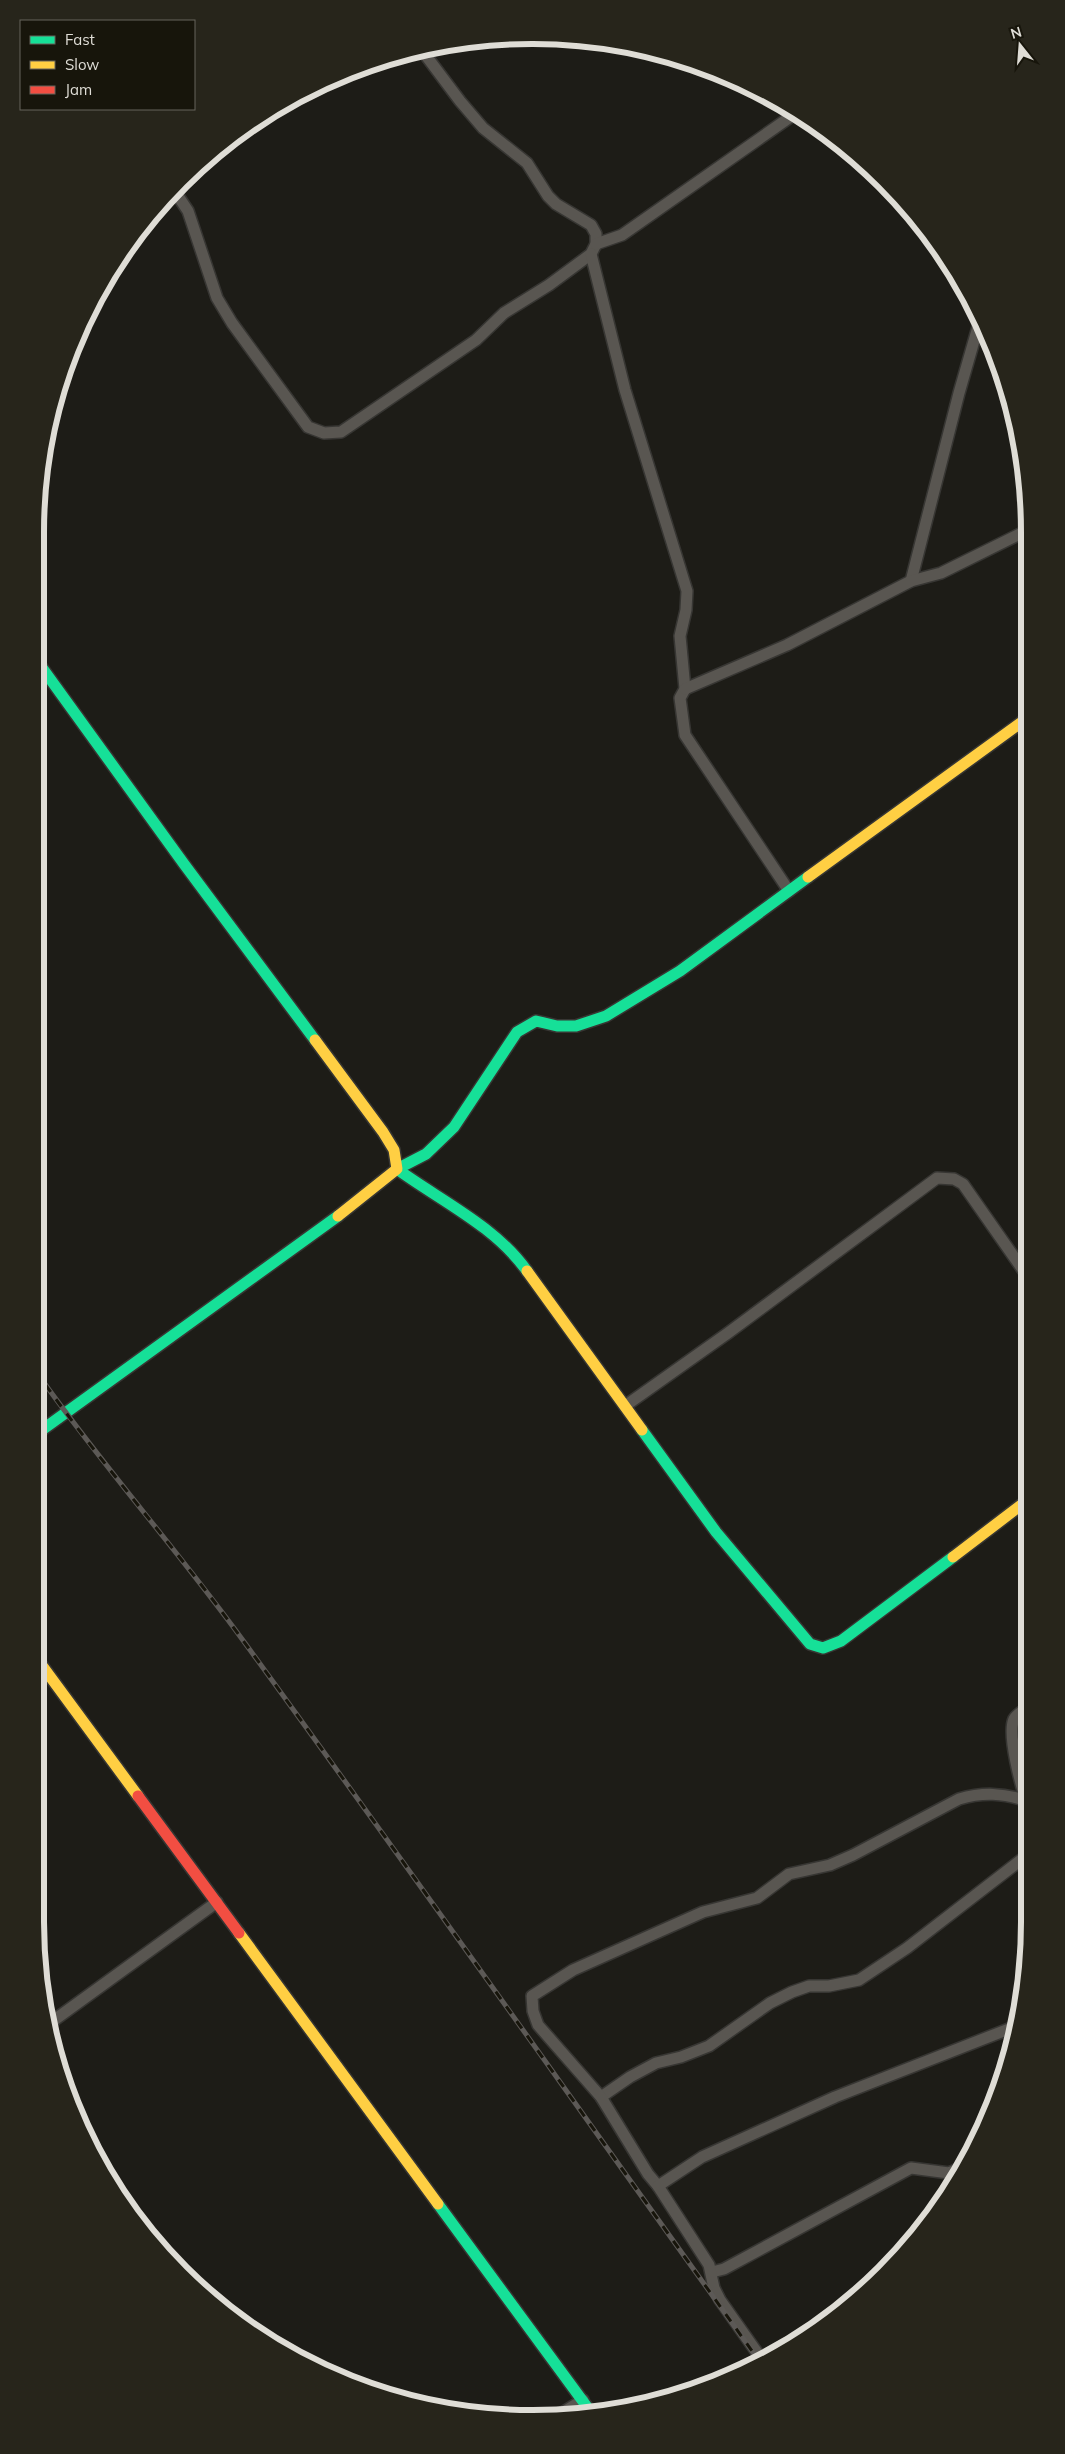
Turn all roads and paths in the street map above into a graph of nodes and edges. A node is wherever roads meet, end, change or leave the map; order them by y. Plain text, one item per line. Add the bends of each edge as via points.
1 (426, 56) edge
2 (790, 117) edge
3 (178, 196) edge
4 (593, 249) junction
5 (977, 330) edge
6 (1021, 533) edge
7 (911, 581) junction
8 (44, 670) edge
9 (685, 690) junction
10 (1021, 723) edge
11 (789, 891) junction
12 (397, 1169) junction
13 (1021, 1267) edge
14 (625, 1406) junction
15 (44, 1429) edge
16 (1021, 1505) edge
17 (44, 1668) edge
18 (1021, 1713) edge
19 (1021, 1785) edge
20 (1021, 1801) edge
21 (1021, 1860) edge
22 (217, 1902) junction
23 (54, 2020) edge
24 (1009, 2029) edge
25 (601, 2096) junction
26 (952, 2172) edge
27 (658, 2186) junction
28 (712, 2272) junction
29 (759, 2355) edge
30 (583, 2400) junction
31 (588, 2407) edge
32 (569, 2409) edge

1 - 4 street via 484,128 526,163 548,196 591,225 596,234
2 - 4 street via 622,235
3 - 4 street via 188,212 217,298 232,323 308,427 324,433 341,432 476,340 504,313 549,285
4 - 9 street via 625,390 687,591 680,636
5 - 7 street
6 - 7 street via 941,573
7 - 9 street via 787,646
8 - 12 street via 383,1132 394,1150
9 - 11 street via 680,698 685,735
10 - 11 street via 938,787
11 - 12 street via 698,960 592,1023 562,1027 541,1020 526,1023 454,1127 426,1154
12 - 14 street via 504,1243
12 - 15 street via 361,1200
13 - 14 street via 963,1184 954,1179 937,1178
14 - 16 street via 716,1532 810,1644 823,1648 841,1641
17 - 22 street
18 - 19 street via 1012,1725
20 - 25 street via 1006,1794 960,1799 853,1855 830,1865 789,1874 757,1898 703,1912 573,1970 532,1996 538,2025
21 - 25 street via 907,1948 859,1980 809,1986 792,1992 770,2003 709,2046 656,2063
22 - 23 street
22 - 30 street
24 - 27 street via 835,2097 702,2157
25 - 27 street
26 - 28 street via 911,2168 724,2269
27 - 28 street
28 - 29 street via 716,2295
30 - 31 street
30 - 32 street

